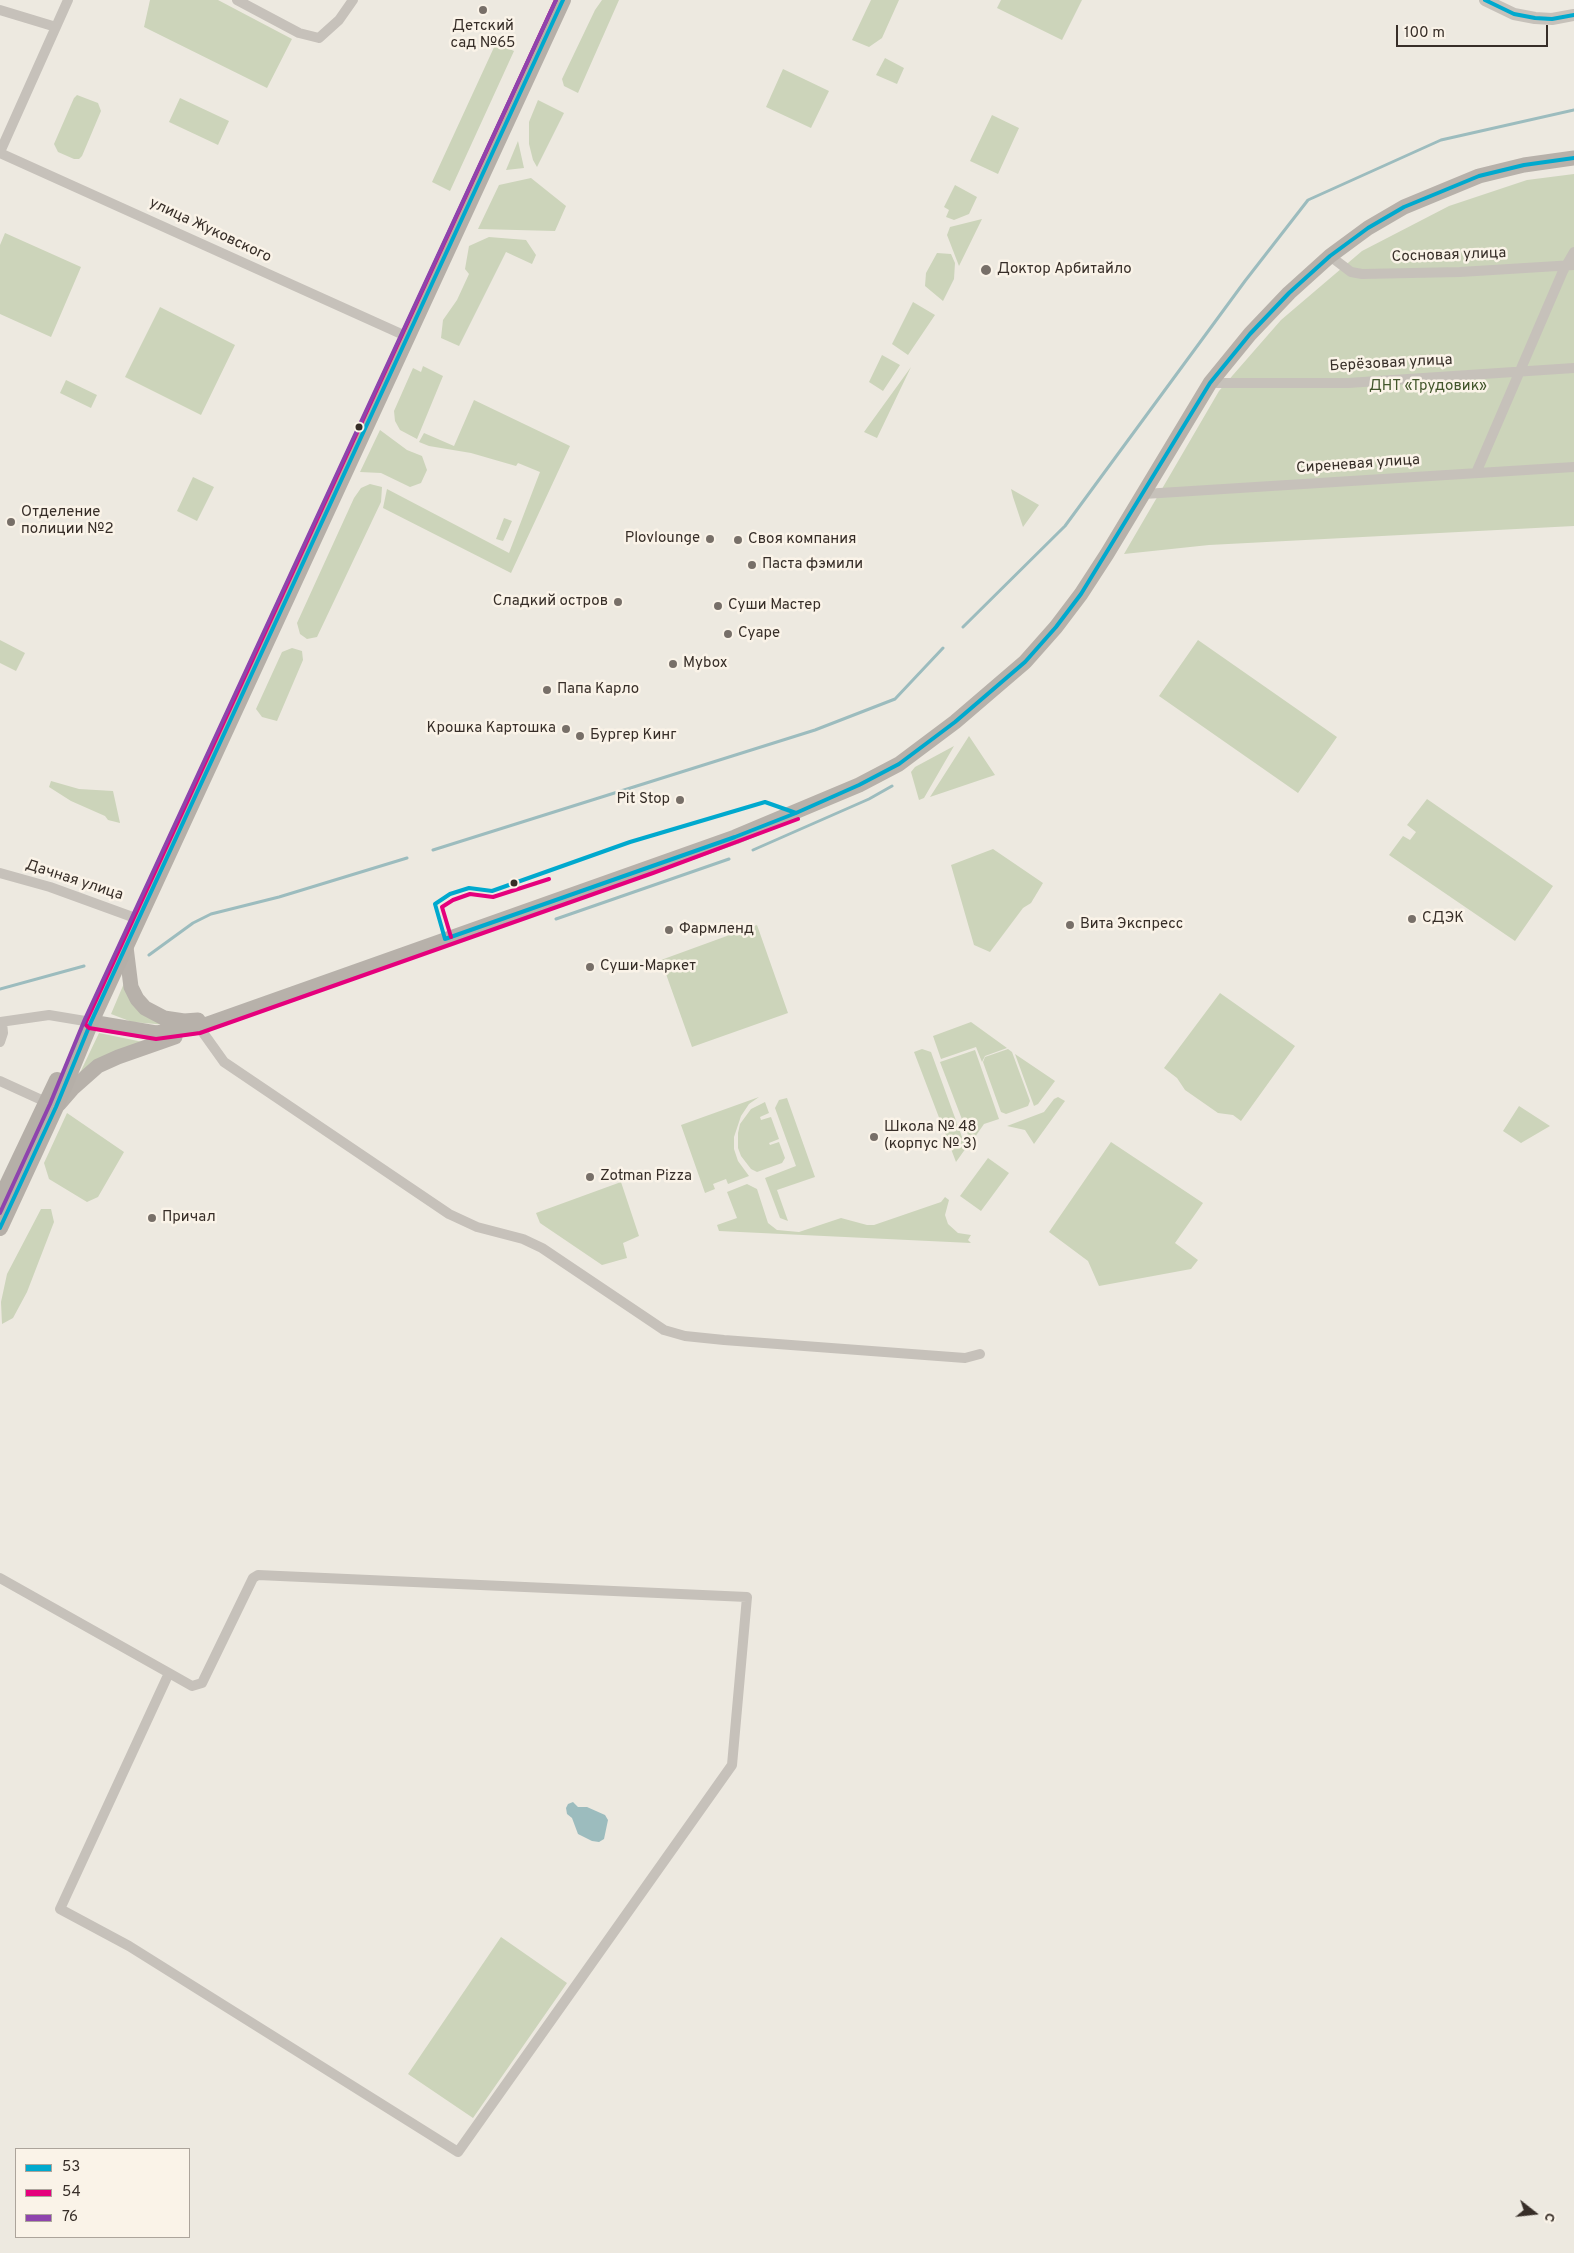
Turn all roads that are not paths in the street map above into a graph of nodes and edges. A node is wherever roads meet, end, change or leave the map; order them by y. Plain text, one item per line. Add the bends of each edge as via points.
1 (68, 0) edge
2 (237, 0) edge
3 (354, 0) edge
4 (563, 0) edge
5 (1485, 0) edge
6 (0, 10) edge
7 (1574, 15) edge
8 (56, 27) junction
9 (0, 153) edge
10 (1574, 158) edge
11 (1574, 252) edge
12 (1330, 256) junction
13 (1570, 266) edge
14 (408, 337) junction
15 (1574, 368) edge
16 (1518, 372) junction
17 (1210, 383) junction
18 (1574, 467) edge
19 (1476, 473) junction
20 (1144, 494) junction
21 (0, 873) edge
22 (138, 919) junction
23 (126, 947) junction
24 (227, 1016) junction
25 (1, 1022) edge
26 (91, 1022) junction
27 (199, 1027) junction
28 (0, 1042) edge
29 (0, 1081) edge
30 (51, 1104) junction
31 (0, 1200) edge
32 (0, 1228) edge
33 (980, 1354) dead end
34 (0, 1578) edge
35 (169, 1673) junction

1 - 8 street
2 - 3 street via 299,34 319,38 339,20
4 - 14 main road
5 - 7 street via 1514,14 1535,18
6 - 8 street
8 - 9 street
9 - 14 street, улица Жуковского
10 - 12 main road via 1479,176 1404,207
11 - 13 street
12 - 13 street, Сосновая улица via 1351,272 1362,274
12 - 17 main road via 1250,334
13 - 16 street
14 - 22 main road
15 - 16 street, Берёзовая улица
16 - 17 street, Берёзовая улица via 1348,383
16 - 19 street
17 - 20 main road
18 - 19 street, Сиреневая улица
19 - 20 street, Сиреневая улица
20 - 24 main road via 1081,594 1025,662 955,722 899,764 859,785 735,837
21 - 22 street, Дачная улица via 59,890
22 - 23 main road
23 - 24 main road via 131,987 145,1008 175,1020
23 - 26 main road
24 - 27 main road
25 - 26 street via 49,1015
25 - 28 street via 3,1033
26 - 27 main road via 156,1033
26 - 30 main road
27 - 30 main road via 105,1062
27 - 33 street via 224,1062 449,1214 477,1227 523,1238 542,1248 664,1330 685,1336 754,1342 965,1358
29 - 30 street
30 - 31 main road
30 - 32 main road
34 - 35 street
35 - 35 street via 192,1686 202,1683 253,1578 258,1575 747,1597 732,1765 458,2152 129,1946 60,1909

